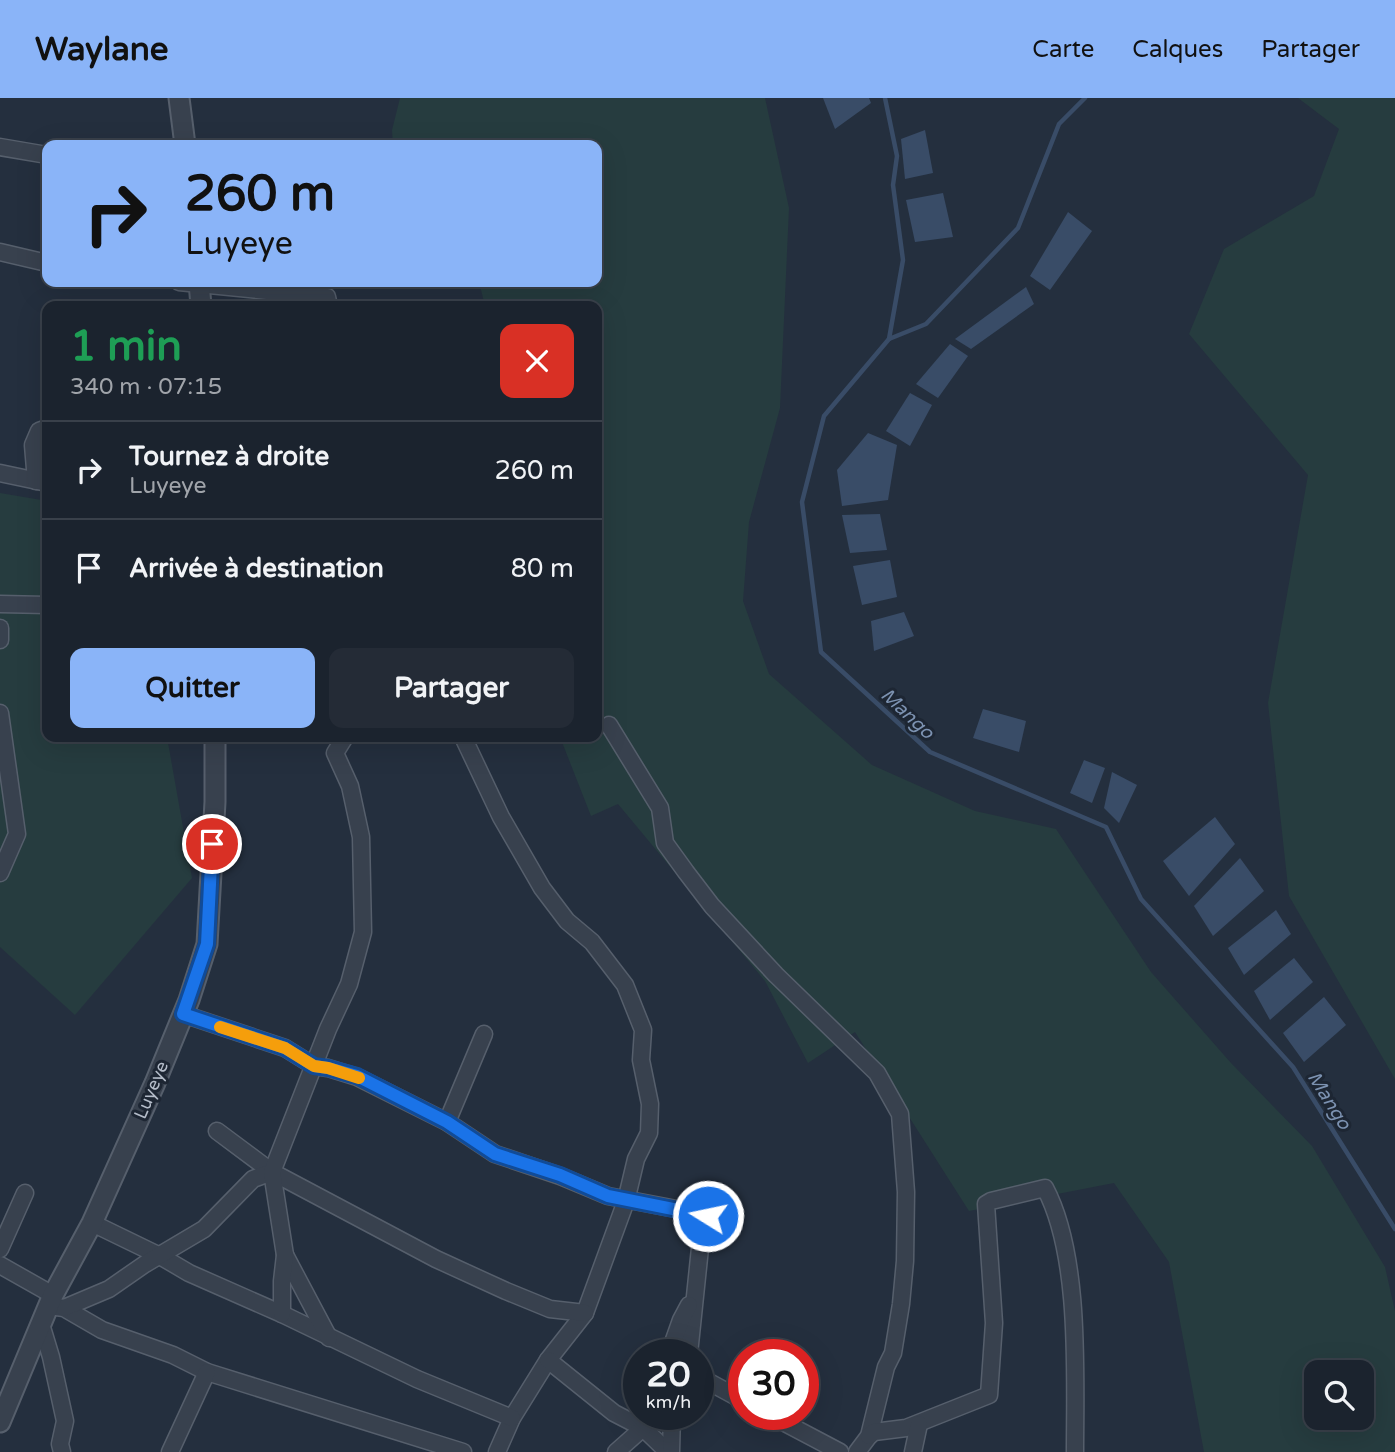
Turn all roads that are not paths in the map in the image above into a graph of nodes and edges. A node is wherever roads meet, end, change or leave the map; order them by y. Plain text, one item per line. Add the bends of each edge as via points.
1 (179, 98) edge
2 (184, 140) edge
3 (0, 147) edge
4 (42, 154) edge
5 (0, 252) edge
6 (42, 262) edge
7 (233, 287) edge
8 (328, 301) edge
9 (42, 430) edge
10 (0, 473) edge
11 (42, 482) edge
12 (0, 604) edge
13 (42, 605) edge
14 (0, 628) edge
15 (0, 639) edge
16 (0, 713) edge
17 (609, 725) dead end
18 (215, 742) edge
19 (342, 742) edge
20 (465, 742) edge
21 (0, 873) edge
22 (183, 1014) junction
23 (484, 1034) dead end
24 (314, 1066) junction
25 (447, 1122) junction
26 (217, 1131) dead end
27 (272, 1172) junction
28 (24, 1193) dead end
29 (626, 1201) junction
30 (92, 1223) junction
31 (0, 1249) edge
32 (160, 1255) junction
33 (285, 1255) junction
34 (0, 1265) edge
35 (694, 1297) junction
36 (55, 1303) junction
37 (585, 1313) junction
38 (282, 1314) junction
39 (41, 1324) junction
40 (329, 1338) junction
41 (674, 1339) edge
42 (690, 1339) edge
43 (548, 1360) junction
44 (207, 1372) junction
45 (623, 1415) edge
46 (512, 1418) junction
47 (0, 1422) edge
48 (919, 1424) junction
49 (637, 1430) edge
50 (653, 1430) edge
51 (671, 1430) edge
52 (798, 1430) edge
53 (869, 1436) junction
54 (62, 1452) edge
55 (170, 1452) edge
56 (463, 1452) edge
57 (497, 1452) edge
58 (615, 1452) edge
59 (669, 1452) edge
60 (840, 1452) edge
61 (857, 1452) edge
62 (913, 1452) edge
63 (1075, 1452) edge

1 - 2 street
3 - 4 street
5 - 6 street
7 - 8 street
9 - 11 street via 33,445
10 - 11 street
12 - 13 street
14 - 15 street
16 - 21 street via 17,834
17 - 53 street via 660,807 665,843 686,872 776,975 877,1073 900,1114 905,1261 898,1332
18 - 22 street, Luyeye via 207,944
19 - 24 street via 335,753 350,786 361,837 363,932 349,984
20 - 29 street via 542,888 625,985 643,1030 641,1060 650,1104 649,1133 636,1159
22 - 24 street via 285,1048
22 - 30 street, Luyeye
23 - 25 street
24 - 25 street via 357,1076
24 - 27 street
25 - 29 street via 495,1154
26 - 27 street
27 - 32 street via 253,1179 204,1229
27 - 33 street
27 - 37 street via 506,1291 550,1309
28 - 31 street
29 - 35 street via 708,1216
29 - 37 street
30 - 32 street
30 - 36 street, Luyeye
32 - 36 street via 109,1289
32 - 38 street via 189,1273
33 - 38 street
33 - 40 street
34 - 36 street
35 - 41 street
35 - 42 street
36 - 39 street, Luyeye
36 - 44 street via 102,1330
37 - 43 street
38 - 40 street
39 - 47 street, Luyeye
39 - 54 street via 65,1421
40 - 46 street via 416,1380
43 - 45 street via 614,1413
43 - 46 street
44 - 55 street
44 - 56 street
46 - 57 street
48 - 53 street
48 - 62 street
48 - 63 street via 989,1395 994,1323 986,1205 1045,1188 1055,1206 1071,1276
49 - 58 street
50 - 59 street
51 - 59 street
52 - 60 street
53 - 61 street

